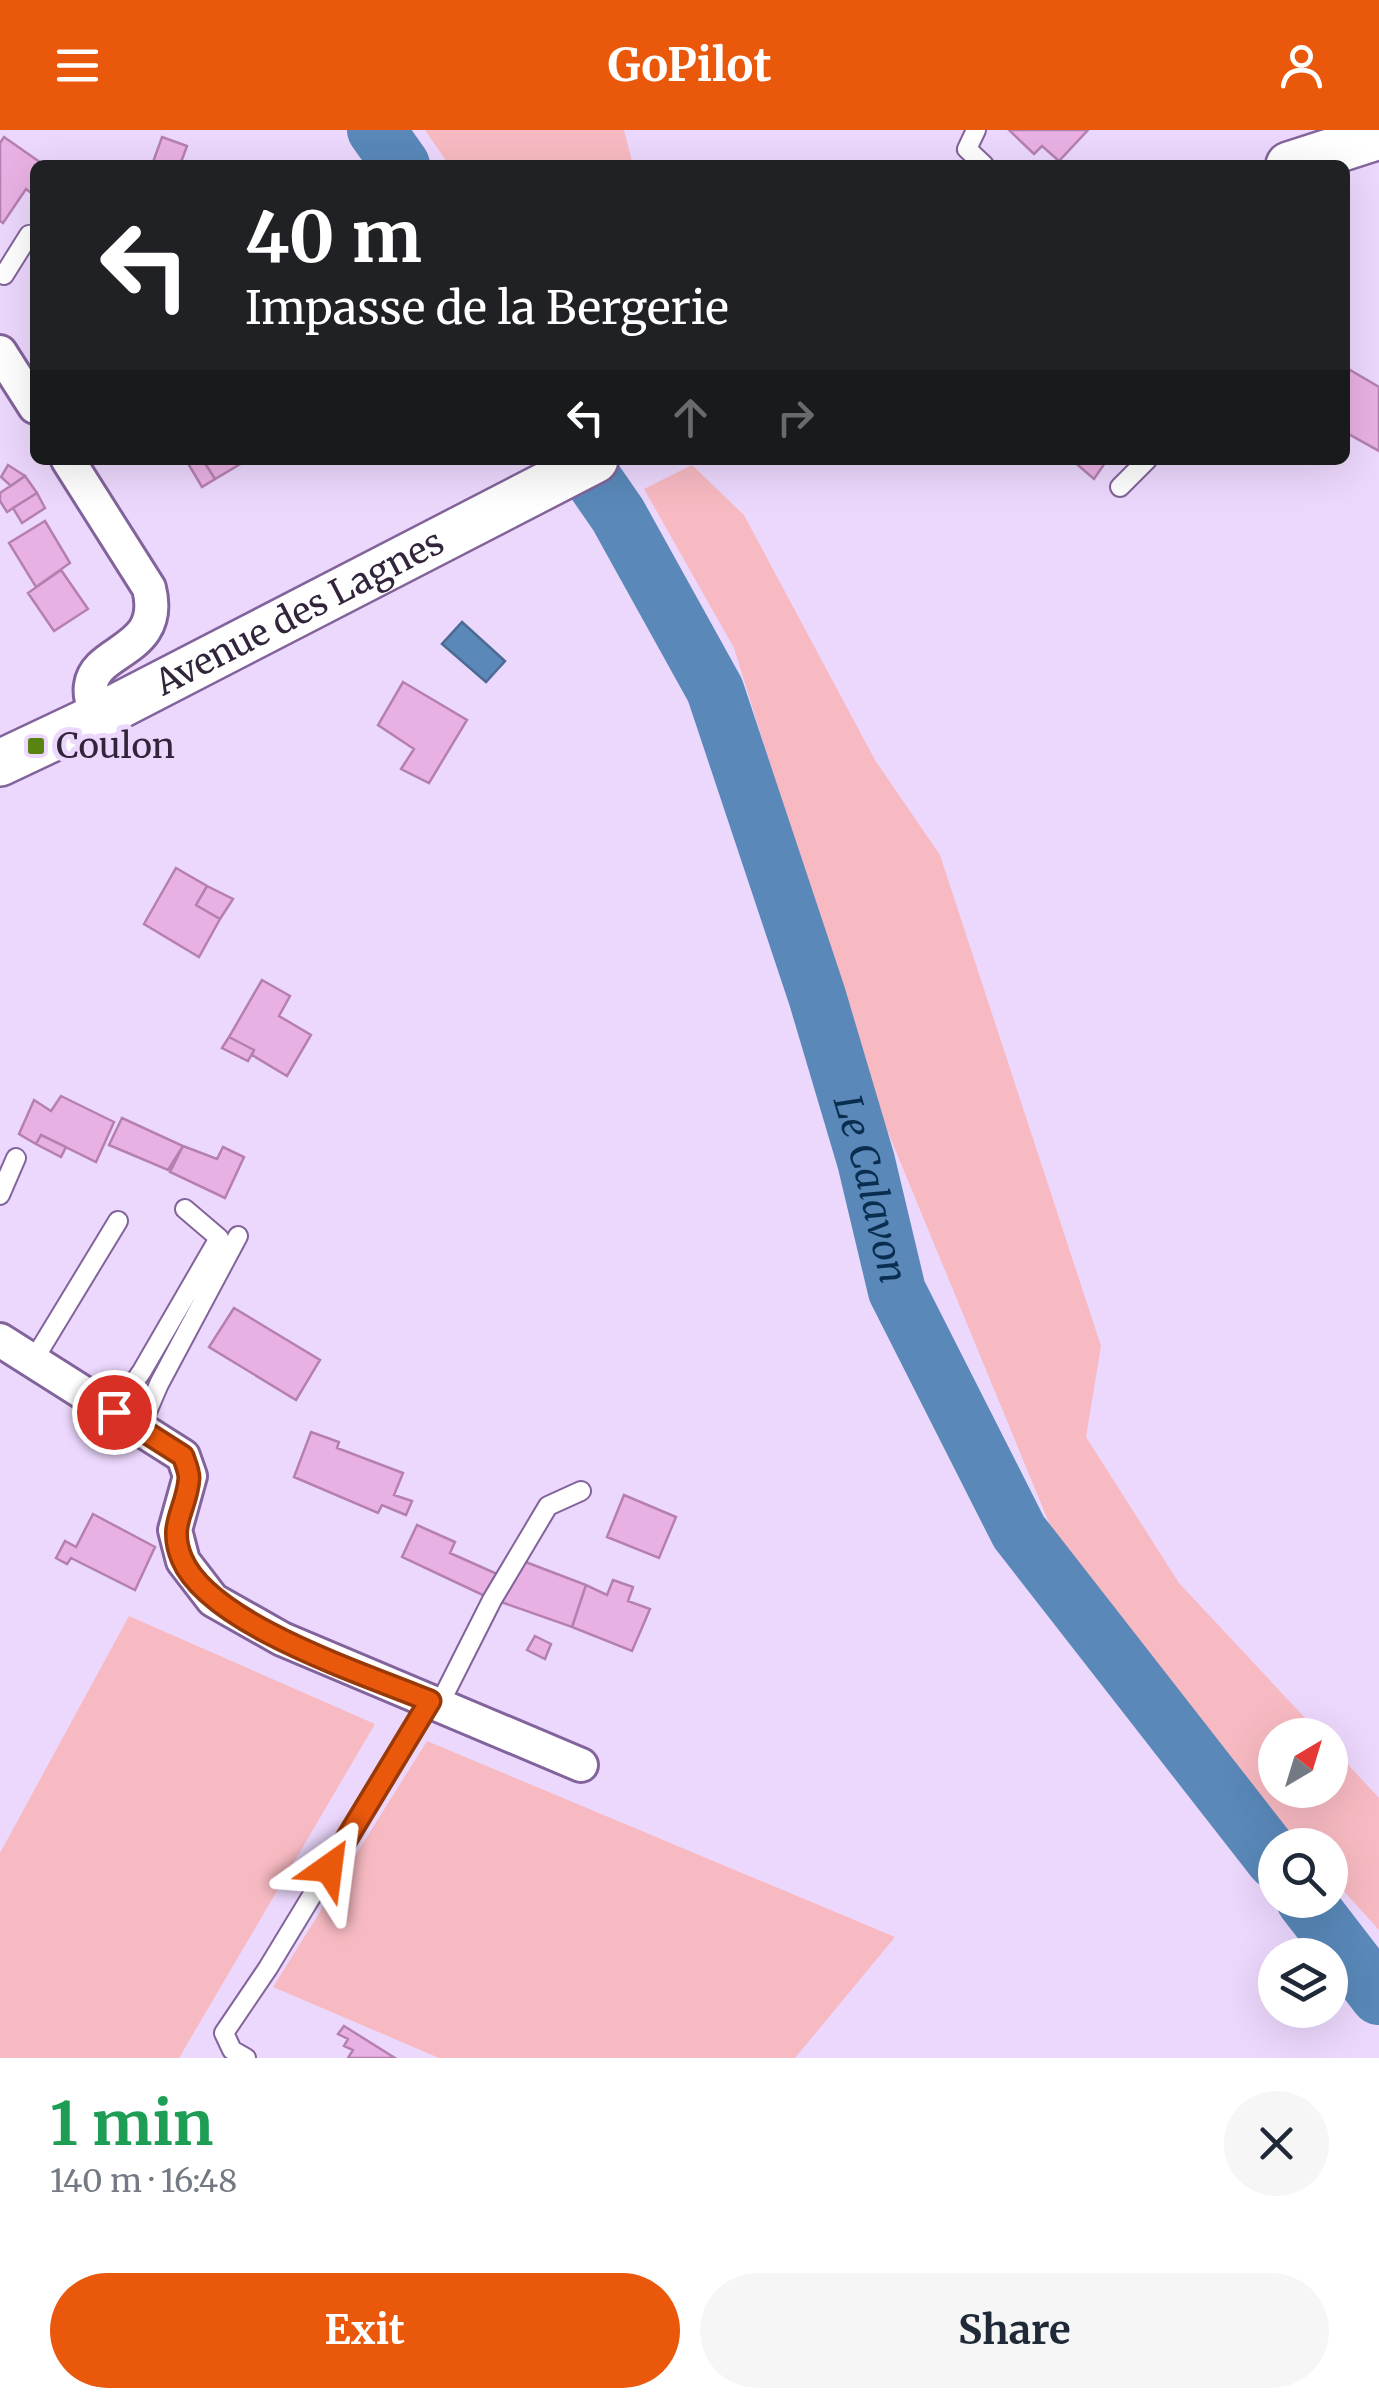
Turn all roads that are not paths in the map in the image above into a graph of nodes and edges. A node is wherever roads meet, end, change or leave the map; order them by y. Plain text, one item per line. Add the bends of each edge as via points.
1 (976, 130) edge
2 (1379, 136) edge
3 (978, 160) edge
4 (1305, 160) edge
5 (30, 235) edge
6 (4, 274) dead end
7 (3, 366) edge
8 (30, 397) edge
9 (71, 465) edge
10 (585, 465) edge
11 (1142, 465) edge
12 (1120, 487) dead end
13 (97, 718) junction
14 (0, 763) edge
15 (16, 1158) dead end
16 (0, 1194) edge
17 (185, 1209) dead end
18 (118, 1220) dead end
19 (238, 1236) dead end
20 (0, 1340) edge
21 (33, 1360) junction
22 (127, 1420) junction
23 (581, 1491) dead end
24 (434, 1703) junction
25 (581, 1765) dead end
26 (246, 2058) edge

1 - 3 lane via 967,150
2 - 4 street
5 - 6 lane
7 - 8 street
9 - 13 street via 150,588 153,603 143,632 90,685
10 - 13 street, Avenue des Lagnes
11 - 12 lane
13 - 14 street, Avenue des Lagnes
15 - 16 lane
17 - 22 lane via 219,1238
18 - 21 lane
19 - 22 lane via 159,1384
20 - 21 street
21 - 22 street
22 - 24 street via 183,1456 190,1476 174,1530 183,1561 213,1600 282,1639
23 - 24 lane via 548,1506
24 - 25 street
24 - 26 lane via 224,2033 232,2050

